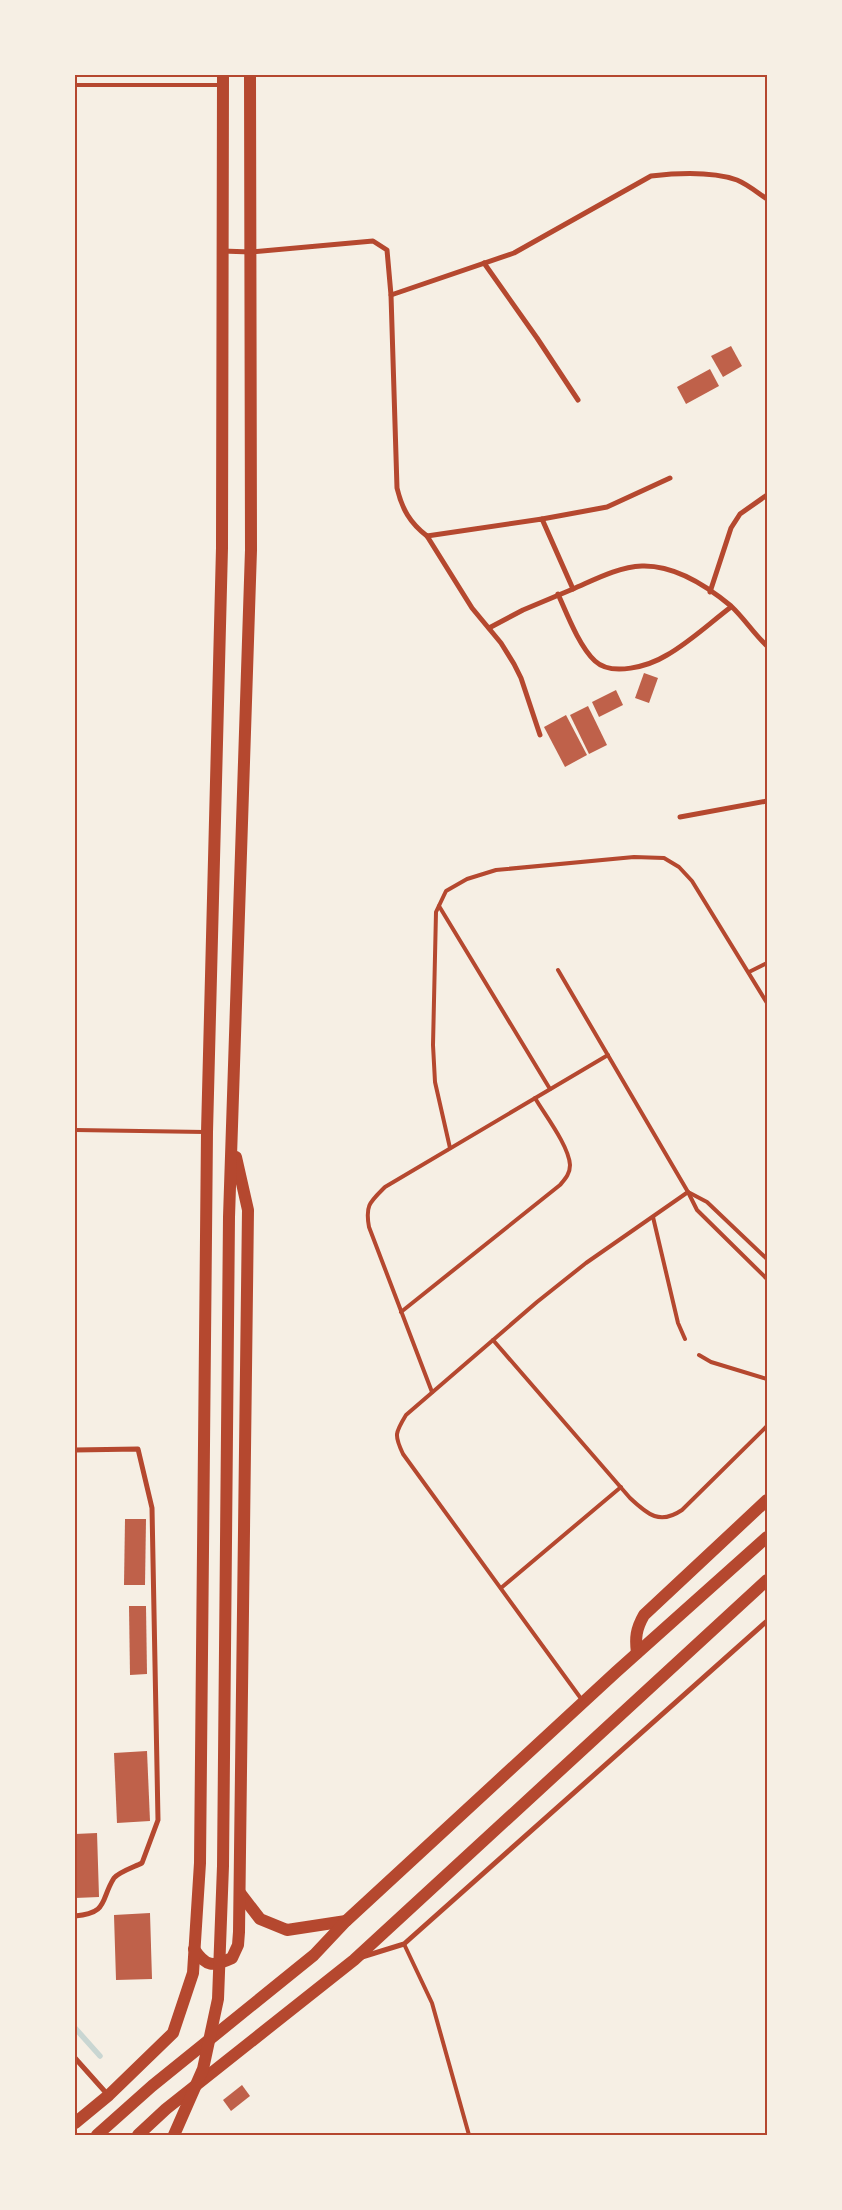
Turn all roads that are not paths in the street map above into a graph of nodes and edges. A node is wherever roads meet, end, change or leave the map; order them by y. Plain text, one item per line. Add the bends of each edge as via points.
1 (250, 75) edge
2 (223, 80) edge
3 (75, 85) edge
4 (767, 199) edge
5 (222, 250) junction
6 (251, 252) junction
7 (484, 263) junction
8 (392, 295) junction
9 (578, 400) dead end
10 (670, 478) dead end
11 (767, 495) edge
12 (542, 519) junction
13 (427, 536) junction
14 (573, 589) junction
15 (710, 592) junction
16 (558, 594) junction
17 (731, 606) junction
18 (489, 628) junction
19 (767, 646) edge
20 (540, 734) dead end
21 (767, 801) edge
22 (680, 817) dead end
23 (439, 906) junction
24 (767, 963) edge
25 (558, 970) dead end
26 (749, 972) junction
27 (767, 1003) edge
28 (608, 1055) junction
29 (550, 1089) junction
30 (535, 1098) junction
31 (75, 1130) edge
32 (208, 1132) junction
33 (232, 1144) junction
34 (450, 1148) junction
35 (688, 1192) junction
36 (653, 1216) junction
37 (767, 1259) edge
38 (767, 1279) edge
39 (402, 1312) junction
40 (685, 1339) dead end
41 (493, 1340) junction
42 (699, 1355) dead end
43 (767, 1379) edge
44 (432, 1392) junction
45 (767, 1426) edge
46 (75, 1450) edge
47 (621, 1487) junction
48 (767, 1500) edge
49 (767, 1537) edge
50 (767, 1580) edge
51 (501, 1588) junction
52 (767, 1621) edge
53 (637, 1653) junction
54 (584, 1702) junction
55 (240, 1893) junction
56 (75, 1916) edge
57 (346, 1921) junction
58 (404, 1944) junction
59 (194, 1949) junction
60 (354, 1960) junction
61 (76, 2062) edge
62 (108, 2095) junction
63 (124, 2112) junction
64 (75, 2123) edge
65 (98, 2135) edge
66 (138, 2135) edge
67 (174, 2135) edge
68 (469, 2135) edge

1 - 6 main road
2 - 3 lane
2 - 5 main road
4 - 7 street via 738,180 720,176 651,176 514,253
5 - 6 street
5 - 32 main road via 222,548
6 - 8 street via 374,241 387,250
6 - 33 main road via 251,550
7 - 8 street
7 - 9 street
8 - 13 street via 397,488 405,513
10 - 12 street via 607,507
11 - 15 street via 740,514 731,528
12 - 13 street
12 - 14 street
13 - 18 street via 472,608
14 - 15 street via 608,574 640,566 661,567 688,577
14 - 16 street
15 - 17 street
16 - 17 street via 581,640 596,661 610,670 629,669 667,656
16 - 18 street
17 - 19 street
18 - 20 street via 521,678
21 - 22 street
23 - 26 lane via 446,891 467,879 496,870 634,857 664,858 679,867 692,881
23 - 29 lane
23 - 34 lane via 436,912 432,1045 435,1082
24 - 26 lane
25 - 28 lane
26 - 27 lane
28 - 29 lane
28 - 35 lane
29 - 30 lane
30 - 34 lane
30 - 39 lane via 567,1152 568,1175
31 - 32 lane
32 - 59 main road via 204,1639 200,1863
33 - 55 main road via 248,1210
33 - 67 main road via 223,1866 218,1999 203,2070
34 - 39 lane via 385,1187 371,1200 366,1211 368,1227
35 - 36 lane
35 - 37 lane via 707,1202
35 - 38 lane via 697,1210
36 - 40 lane via 678,1323
36 - 41 lane via 586,1263
39 - 44 lane
41 - 44 lane
41 - 47 lane
42 - 43 lane via 710,1362
44 - 51 lane via 406,1415 396,1431 396,1440
45 - 47 lane via 671,1518 645,1512
46 - 56 street via 138,1449 152,1508 158,1820 142,1863 115,1877 105,1900 91,1914
47 - 51 lane
48 - 53 main road via 644,1615 637,1627
49 - 53 main road
50 - 60 main road
51 - 54 lane
52 - 58 street
53 - 54 main road
54 - 57 main road
55 - 57 main road via 260,1918 287,1930
55 - 59 main road via 238,1945 232,1958 213,1965 203,1962
57 - 63 main road via 314,1955
58 - 60 street
58 - 68 lane via 432,2003
59 - 62 main road via 193,1973 173,2032
60 - 66 main road via 166,2109
61 - 62 street
62 - 63 main road
62 - 64 main road
63 - 65 main road

